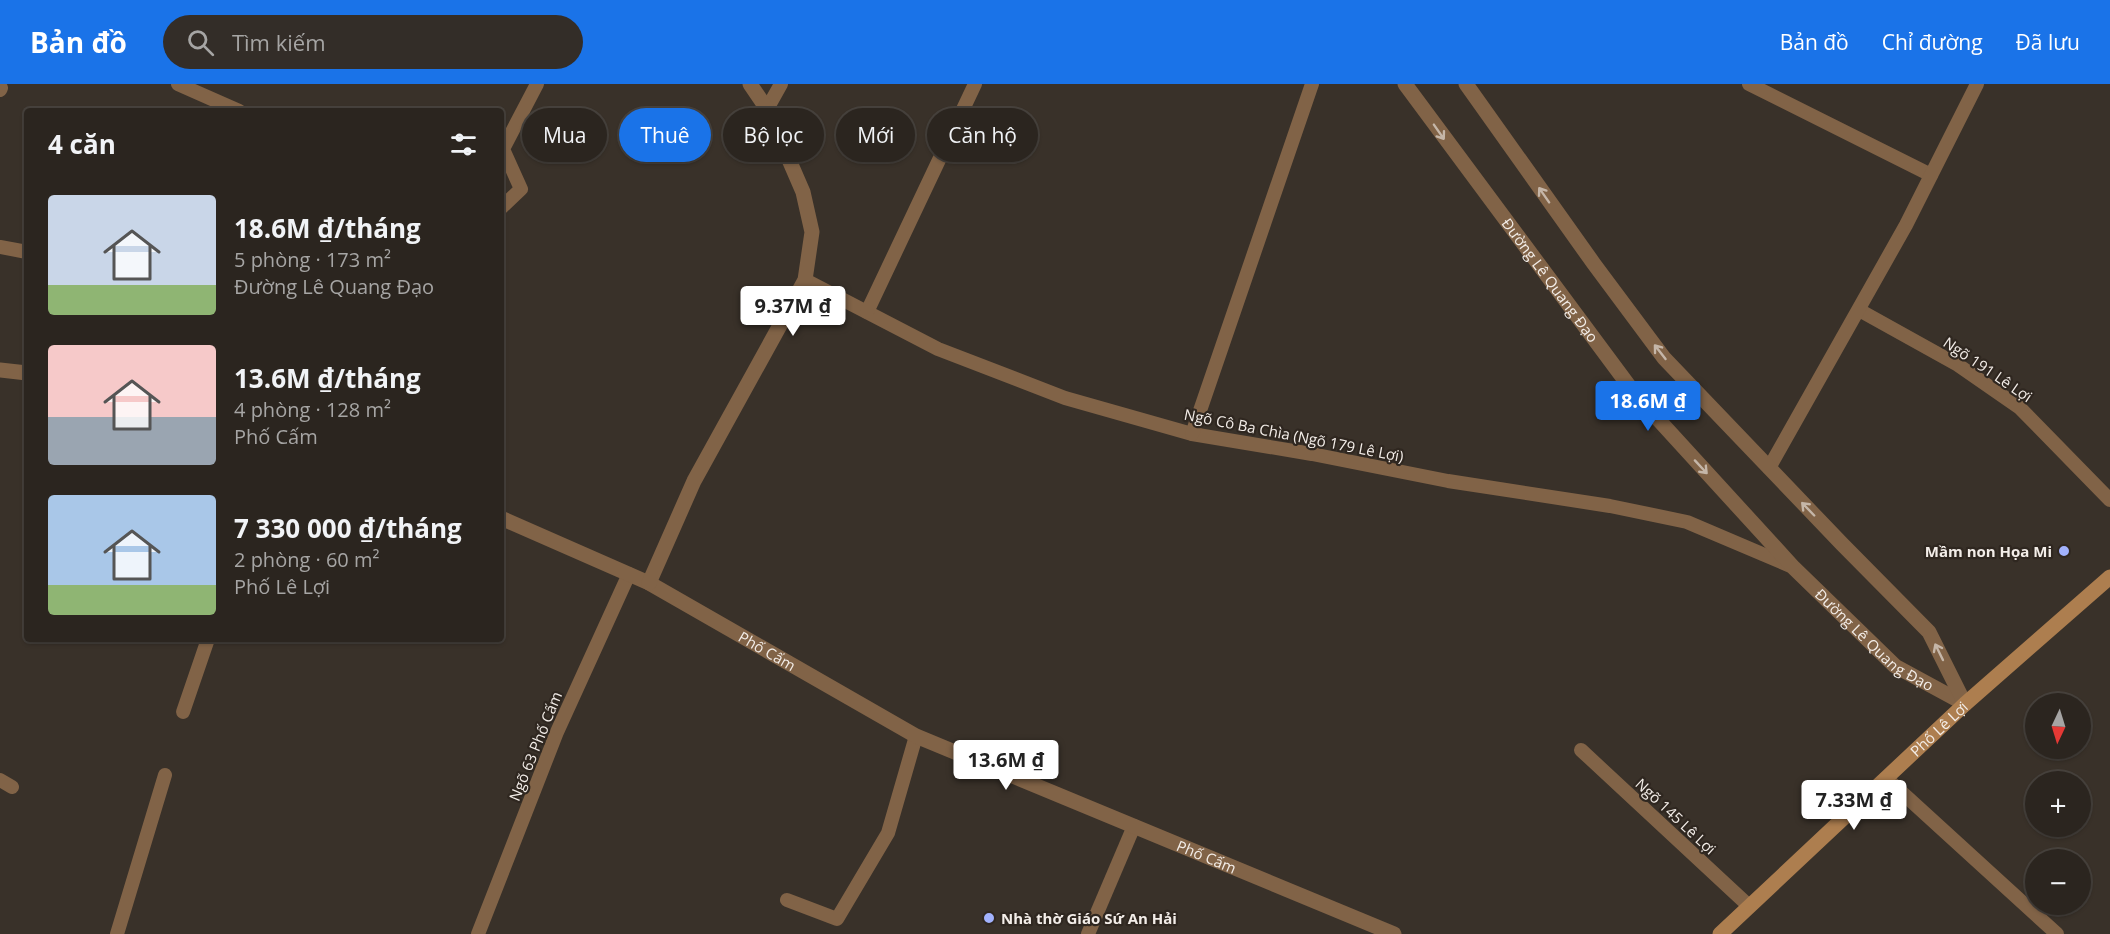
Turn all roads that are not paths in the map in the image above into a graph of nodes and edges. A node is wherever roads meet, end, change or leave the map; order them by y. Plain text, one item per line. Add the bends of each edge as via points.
1 (178, 84) edge
2 (537, 84) edge
3 (750, 84) edge
4 (781, 84) edge
5 (975, 84) edge
6 (1312, 84) edge
7 (1405, 84) edge
8 (1466, 84) edge
9 (1749, 84) edge
10 (1977, 84) edge
11 (231, 108) edge
12 (766, 108) edge
13 (768, 108) edge
14 (504, 147) edge
15 (504, 151) edge
16 (790, 162) edge
17 (1931, 175) junction
18 (504, 205) edge
19 (0, 248) edge
20 (24, 252) edge
21 (805, 280) junction
22 (1859, 310) junction
23 (867, 312) junction
24 (0, 370) edge
25 (24, 373) edge
26 (1192, 434) junction
27 (1769, 468) junction
28 (2110, 500) edge
29 (504, 519) edge
30 (1794, 568) junction
31 (628, 574) junction
32 (2110, 577) edge
33 (649, 583) junction
34 (207, 642) edge
35 (1965, 704) junction
36 (183, 712) dead end
37 (916, 736) junction
38 (1581, 750) dead end
39 (165, 775) dead end
40 (1886, 778) junction
41 (1134, 826) junction
42 (787, 900) dead end
43 (1749, 906) junction
44 (117, 934) edge
45 (478, 934) edge
46 (1088, 934) edge
47 (1395, 934) edge
48 (1720, 934) edge
49 (2057, 934) edge

1 - 11 lane
2 - 14 lane
3 - 12 street
4 - 13 lane
5 - 23 lane
6 - 26 lane
7 -> 30 street, Đường Lê Quang Đạo via 1635,394
27 -> 8 street, Đường Lê Quang Đạo via 1664,358
9 - 17 lane
10 - 17 lane
15 - 18 lane via 521,189
16 - 21 street via 803,192 812,232
17 - 22 lane
19 - 20 lane
21 - 23 lane, Ngõ Cô Ba Chìa (Ngõ 179 Lê Lợi)
21 - 33 street via 694,482
22 - 27 lane
22 - 28 lane, Ngõ 191 Lê Lợi via 1958,365 2020,408
23 - 26 lane, Ngõ Cô Ba Chìa (Ngõ 179 Lê Lợi) via 938,349 1065,398
24 - 25 street
26 - 30 lane, Ngõ Cô Ba Chìa (Ngõ 179 Lê Lợi) via 1687,522
35 -> 27 street, Đường Lê Quang Đạo via 1929,632
29 - 31 street, Phố Cấm
30 - 35 street, Đường Lê Quang Đạo via 1895,666
31 - 33 street, Phố Cấm
31 - 45 lane, Ngõ 63 Phố Cấm via 557,732
32 - 35 main road, Phố Lê Lợi
33 - 37 street, Phố Cấm
34 - 36 lane
35 - 40 main road, Phố Lê Lợi
37 - 41 street, Phố Cấm
37 - 42 lane via 888,833 837,919
38 - 43 lane, Ngõ 145 Lê Lợi
39 - 44 lane
40 - 43 main road, Phố Lê Lợi
40 - 49 lane
41 - 46 lane
41 - 47 street, Phố Cấm
43 - 48 main road, Phố Lê Lợi

